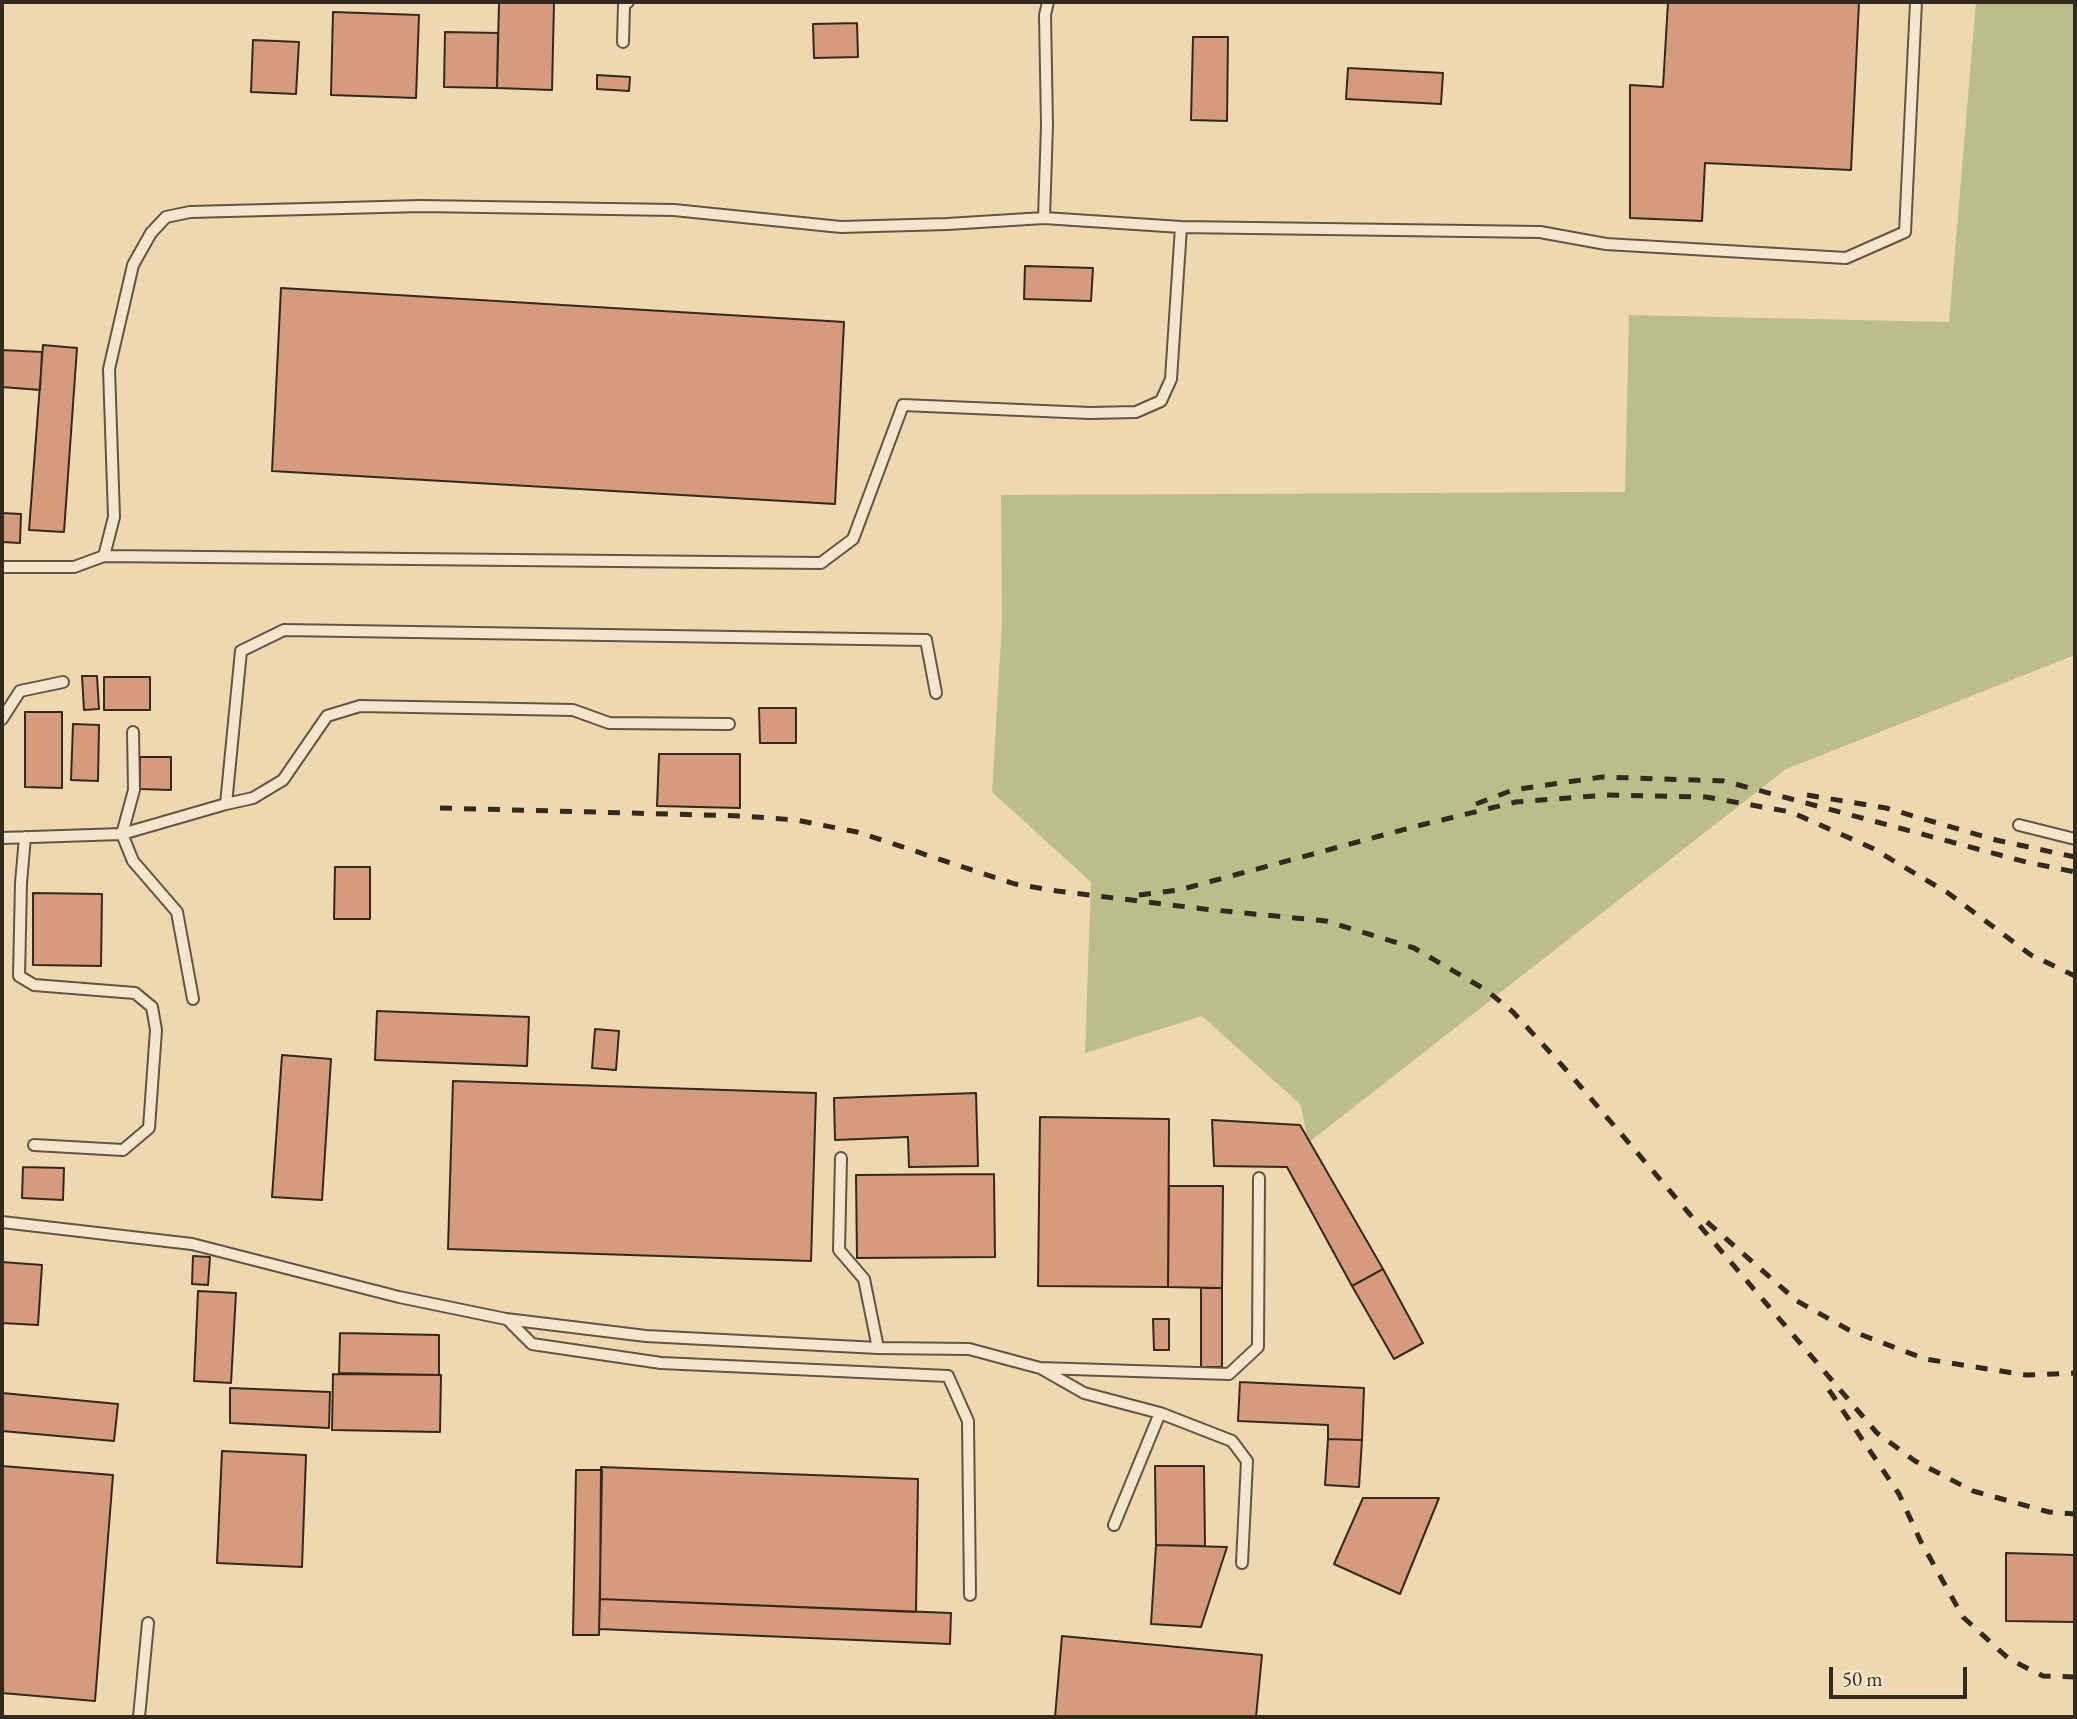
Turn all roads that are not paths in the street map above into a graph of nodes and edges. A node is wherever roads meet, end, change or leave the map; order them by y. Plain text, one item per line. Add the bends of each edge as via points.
1 (628, 2) edge
2 (1048, 2) edge
3 (1916, 2) edge
4 (622, 42) dead end
5 (1044, 218) junction
6 (1181, 227) junction
7 (104, 556) junction
8 (2, 566) edge
9 (63, 682) dead end
10 (936, 694) dead end
11 (2, 719) edge
12 (729, 724) dead end
13 (133, 732) dead end
14 (226, 804) junction
15 (2019, 825) dead end
16 (122, 834) junction
17 (25, 837) junction
18 (2, 838) edge
19 (2075, 839) edge
20 (192, 999) dead end
21 (34, 1145) dead end
22 (841, 1158) dead end
23 (1259, 1178) dead end
24 (2, 1214) edge
25 (7, 1222) edge
26 (506, 1319) junction
27 (878, 1348) junction
28 (1040, 1368) junction
29 (1160, 1413) junction
30 (1114, 1525) dead end
31 (1242, 1563) dead end
32 (970, 1595) dead end
33 (148, 1623) dead end
34 (139, 1717) edge

1 - 4 lane via 624,5
2 - 5 lane
3 - 6 lane via 1905,232 1846,258 1605,244 1541,232
5 - 6 lane
5 - 7 lane via 841,228 674,210 421,206 190,212 166,217 132,265 108,369 114,517
6 - 7 lane via 1171,379 1161,401 1136,412 1090,413 903,405 853,539 821,563
7 - 8 lane via 74,567
9 - 11 lane via 20,691
10 - 14 lane via 926,640 284,630 241,651
12 - 14 lane via 609,723 573,710 360,706 327,716 283,780 253,798
13 - 16 lane via 134,790
14 - 16 lane
15 - 19 lane
16 - 17 lane
16 - 20 lane via 133,861 177,912
17 - 18 lane
17 - 21 lane via 19,976 34,985 135,993 152,1007 156,1030 149,1128 123,1150
22 - 27 lane via 839,1250 864,1279
23 - 28 lane via 1258,1348 1229,1374
24 - 25 lane
25 - 26 lane via 192,1244
26 - 27 lane via 646,1336
26 - 32 lane via 532,1344 661,1363 948,1376 968,1421
27 - 28 lane via 969,1349
28 - 29 lane via 1084,1393
29 - 30 lane
29 - 31 lane via 1232,1441 1247,1461
33 - 34 lane

